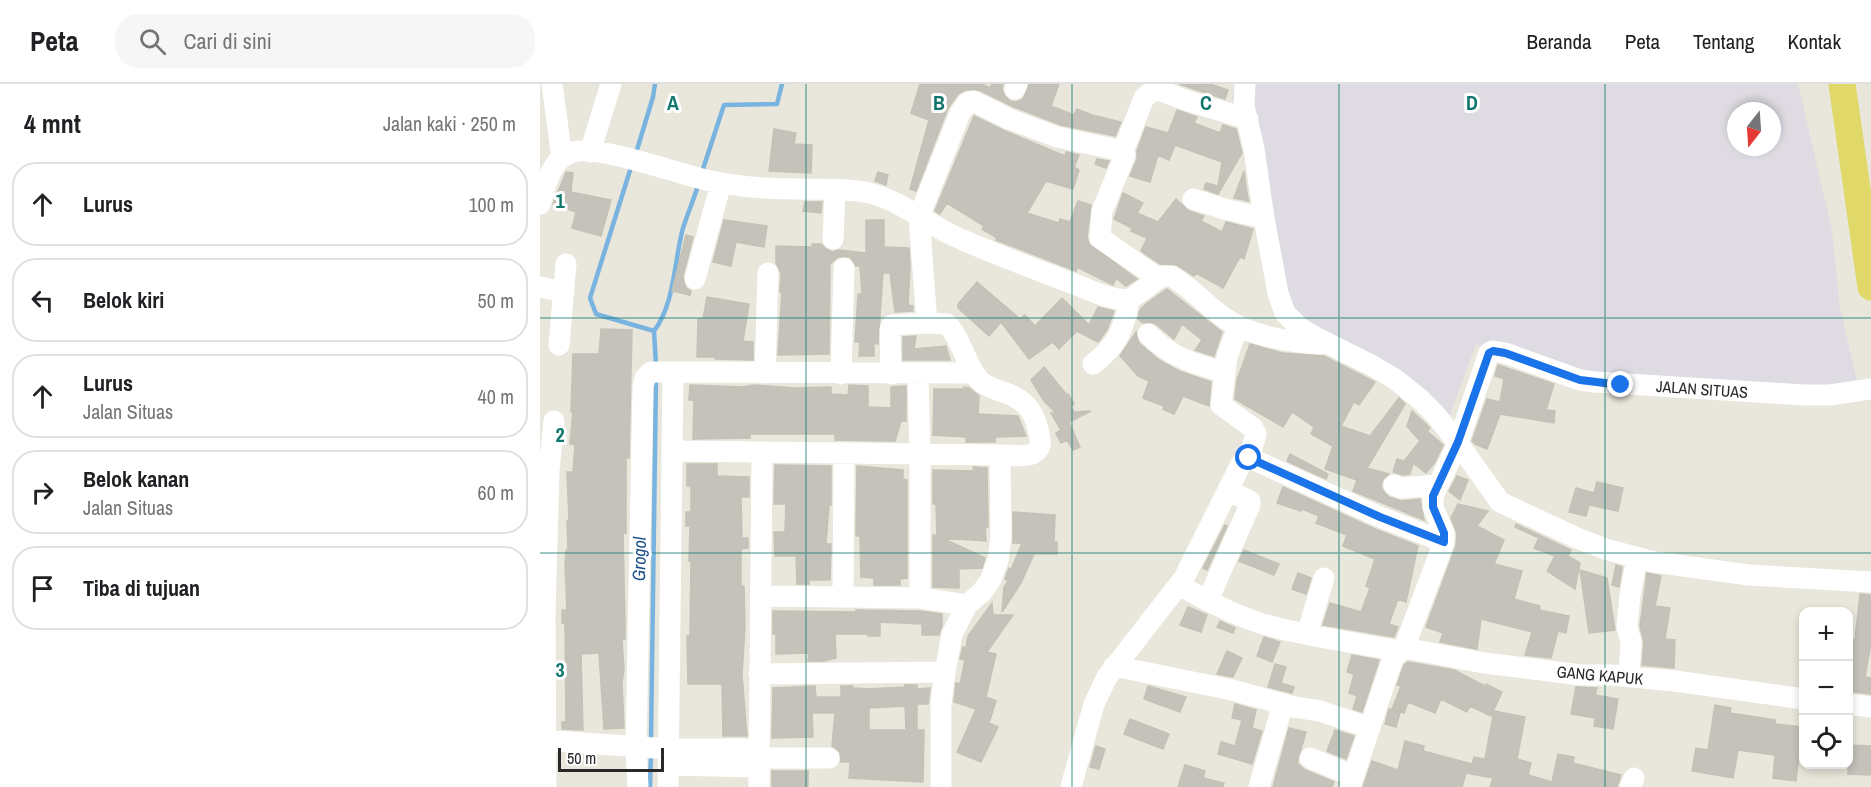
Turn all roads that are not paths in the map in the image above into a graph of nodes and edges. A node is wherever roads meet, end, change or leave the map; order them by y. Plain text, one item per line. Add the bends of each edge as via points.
1 (552, 84) edge
2 (611, 84) edge
3 (1245, 84) edge
4 (1842, 84) edge
5 (1159, 87) edge
6 (1248, 119) junction
7 (1123, 151) junction
8 (590, 152) junction
9 (562, 158) junction
10 (715, 182) junction
11 (835, 189) junction
12 (1193, 199) dead end
13 (540, 204) edge
14 (1866, 214) edge
15 (919, 217) junction
16 (1264, 218) junction
17 (833, 239) dead end
18 (566, 264) dead end
19 (844, 268) dead end
20 (768, 273) dead end
21 (1158, 278) junction
22 (696, 279) dead end
23 (540, 287) edge
24 (1871, 287) edge
25 (564, 291) junction
26 (1129, 300) junction
27 (927, 322) junction
28 (1238, 326) junction
29 (1148, 334) dead end
30 (1330, 344) junction
31 (559, 345) dead end
32 (1094, 364) dead end
33 (661, 371) junction
34 (1225, 372) junction
35 (765, 373) junction
36 (974, 373) junction
37 (841, 374) junction
38 (891, 374) junction
39 (918, 374) junction
40 (1862, 390) edge
41 (554, 420) dead end
42 (1458, 442) junction
43 (672, 451) junction
44 (762, 452) junction
45 (844, 453) junction
46 (920, 453) junction
47 (1000, 455) junction
48 (1249, 458) junction
49 (545, 470) edge
50 (1394, 485) dead end
51 (1437, 485) junction
52 (1229, 491) junction
53 (1444, 542) junction
54 (543, 545) edge
55 (1637, 558) junction
56 (1324, 578) dead end
57 (1871, 582) edge
58 (1179, 585) junction
59 (760, 596) junction
60 (843, 596) junction
61 (920, 598) junction
62 (1208, 600) junction
63 (967, 605) junction
64 (543, 614) edge
65 (1306, 633) junction
66 (1401, 649) junction
67 (1114, 666) junction
68 (945, 672) junction
69 (759, 674) junction
70 (1629, 677) junction
71 (1799, 698) edge
72 (1283, 704) junction
73 (1853, 705) edge
74 (1871, 707) edge
75 (1370, 728) junction
76 (544, 740) edge
77 (638, 746) junction
78 (667, 754) junction
79 (829, 758) dead end
80 (1310, 758) dead end
81 (759, 765) edge
82 (544, 776) edge
83 (1351, 782) edge
84 (638, 787) edge
85 (668, 787) edge
86 (941, 787) edge
87 (1071, 787) edge
88 (1259, 787) edge

1 - 9 street
2 - 8 street
3 - 6 street
4 - 14 main road
5 - 6 street via 1188,102
5 - 7 street via 1144,98
6 - 16 street
7 - 15 street via 1057,137 968,102 960,113
7 - 21 street via 1125,155 1102,211 1100,238
8 - 9 street via 574,152
8 - 10 street
9 - 13 street via 549,177
10 - 11 street
10 - 22 street
11 - 15 street via 884,197
11 - 17 street
12 - 16 street
14 - 24 main road
15 - 26 street via 1014,261 1102,295
15 - 27 street
16 - 30 street via 1285,313 1300,327
18 - 25 street
19 - 37 street
20 - 35 street
21 - 26 street
21 - 28 street via 1175,278
23 - 25 street
25 - 31 street
26 - 32 street via 1117,340
27 - 36 street via 950,326
27 - 38 street via 891,327
28 - 30 street via 1282,339
28 - 34 street
29 - 34 street via 1182,359
30 - 42 street via 1374,366 1411,391
33 - 35 street
33 - 43 street
33 - 77 street via 647,375 643,386
34 - 48 street via 1221,405 1256,434
35 - 37 street
36 - 39 street
36 - 47 street via 986,385 1025,402 1036,424 1040,443 1037,452
37 - 38 street
38 - 39 street
39 - 46 street
40 - 42 street, JALAN SITUAS via 1830,395 1779,394 1595,382 1493,351 1486,357
41 - 49 street
42 - 51 street
42 - 55 street via 1500,502 1577,538
43 - 44 street
43 - 78 street
44 - 45 street
44 - 59 street
45 - 46 street
45 - 60 street
46 - 47 street
46 - 61 street
47 - 63 street via 998,560 986,587
48 - 52 street via 1241,464
48 - 53 street
49 - 54 street
50 - 51 street
51 - 53 street via 1432,502
52 - 58 street
52 - 62 street via 1250,501 1250,505
53 - 66 street
54 - 64 street
55 - 57 street via 1749,575
55 - 70 street via 1627,627 1631,642
56 - 65 street
58 - 62 street, GANG KAPUK
58 - 67 street
59 - 60 street
59 - 69 street
60 - 61 street
61 - 63 street
62 - 65 street, GANG KAPUK via 1263,624
63 - 68 street via 952,634
64 - 76 street
65 - 66 street, GANG KAPUK
66 - 70 street, GANG KAPUK via 1581,675
66 - 75 street via 1390,664
67 - 72 street
67 - 87 street via 1094,704
68 - 69 street
68 - 86 street
69 - 81 street
70 - 71 street, GANG KAPUK
72 - 75 street via 1320,711
72 - 88 street
73 - 74 street
75 - 83 street
76 - 77 street
76 - 82 street
77 - 78 street
77 - 84 street
78 - 81 street
78 - 85 street
79 - 81 street
80 - 83 street

